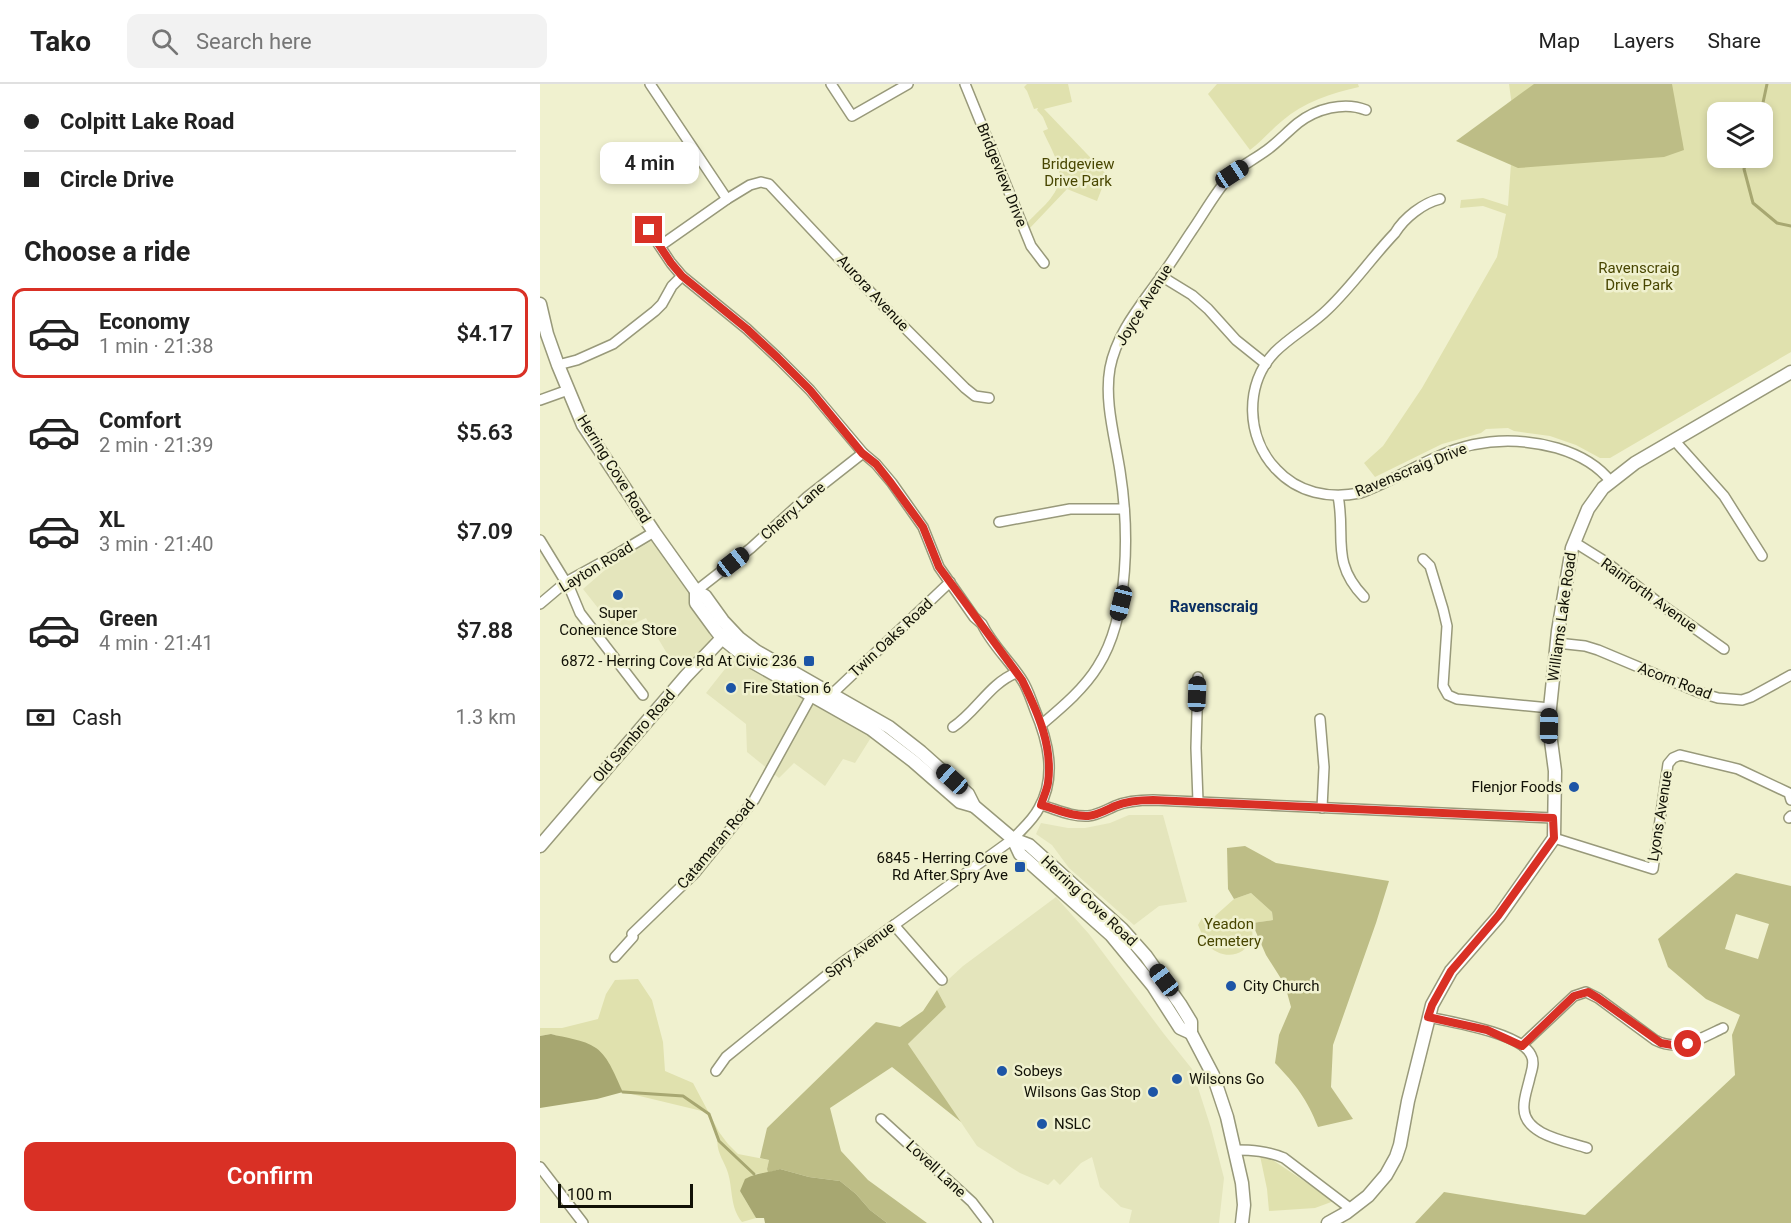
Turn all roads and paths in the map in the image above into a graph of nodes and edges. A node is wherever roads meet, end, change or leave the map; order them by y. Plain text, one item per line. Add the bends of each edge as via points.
1 (650, 84) edge
2 (831, 84) edge
3 (908, 84) edge
4 (964, 84) edge
5 (1366, 110) dead end
6 (727, 199) junction
7 (1440, 199) dead end
8 (649, 230) dead end
9 (660, 246) junction
10 (1044, 263) dead end
11 (682, 276) junction
12 (1161, 276) junction
13 (540, 304) edge
14 (1266, 364) junction
15 (558, 365) junction
16 (1791, 372) edge
17 (568, 390) junction
18 (989, 398) dead end
19 (540, 400) edge
20 (1674, 440) junction
21 (862, 453) junction
22 (1611, 482) junction
23 (1338, 496) junction
24 (1124, 509) junction
25 (999, 522) dead end
26 (654, 532) junction
27 (540, 540) edge
28 (1574, 542) junction
29 (1762, 556) dead end
30 (1423, 559) dead end
31 (566, 582) junction
32 (950, 582) junction
33 (696, 591) junction
34 (1364, 597) dead end
35 (540, 604) edge
36 (727, 634) junction
37 (1557, 644) junction
38 (1724, 649) dead end
39 (1016, 674) junction
40 (1791, 675) edge
41 (1198, 677) dead end
42 (814, 690) junction
43 (832, 694) junction
44 (643, 695) dead end
45 (1550, 708) junction
46 (1320, 719) dead end
47 (1041, 725) junction
48 (953, 727) dead end
49 (1791, 800) edge
50 (1198, 801) junction
51 (1041, 805) junction
52 (974, 806) junction
53 (1322, 808) junction
54 (1553, 818) junction
55 (1554, 838) junction
56 (1013, 839) junction
57 (540, 846) edge
58 (894, 925) junction
59 (615, 957) dead end
60 (942, 980) dead end
61 (1428, 1017) junction
62 (1723, 1028) dead end
63 (1522, 1046) junction
64 (716, 1071) dead end
65 (881, 1119) dead end
66 (1587, 1148) dead end
67 (1235, 1149) junction
68 (540, 1167) edge
69 (1351, 1209) junction
70 (583, 1223) edge
71 (988, 1223) edge
72 (1242, 1223) edge
73 (1328, 1223) edge

1 - 6 street
2 - 3 street via 852,116
4 - 10 street, Bridgeview Drive via 1032,246
5 - 12 street, Joyce Avenue via 1345,106 1313,114 1232,174
6 - 9 street
6 - 18 street, Aurora Avenue via 761,182 776,189 965,388 975,396
7 - 14 street, Ravenscraig Drive via 1402,222 1330,307
8 - 9 street
9 - 11 street
11 - 15 street via 655,311 613,344
11 - 21 street via 778,358
12 - 14 street via 1192,295
12 - 24 street, Joyce Avenue via 1119,340 1108,382
13 - 15 main road, Herring Cove Road
14 - 23 street, Ravenscraig Drive via 1253,400 1254,428 1260,446 1278,472 1296,485
15 - 17 main road, Herring Cove Road
16 - 20 main road, Williams Lake Road
17 - 19 street
17 - 26 main road, Herring Cove Road via 584,425
20 - 22 main road, Williams Lake Road
20 - 29 street via 1724,496
21 - 32 street via 876,464 923,527 939,567
21 - 33 street, Cherry Lane
22 - 23 street, Ravenscraig Drive via 1593,465 1562,450 1501,441 1451,451 1371,489
22 - 28 main road, Williams Lake Road via 1588,508
23 - 34 street via 1343,564
24 - 25 street via 1070,509
24 - 47 street, Joyce Avenue via 1121,603 1111,639 1092,676
26 - 31 street, Layton Road
26 - 33 main road, Herring Cove Road
27 - 31 street
28 - 37 main road, Williams Lake Road
28 - 38 street, Rainforth Avenue
30 - 45 street via 1430,566 1447,626 1443,686 1448,695
31 - 35 street, Layton Road
31 - 44 street via 580,613
32 - 39 street
32 - 43 street, Twin Oaks Road
33 - 36 main road, Herring Cove Road via 696,603
36 - 42 main road, Herring Cove Road via 749,660
36 - 57 main road, Old Sambro Road
37 - 40 street, Acorn Road via 1598,650 1718,698 1742,700
37 - 45 main road, Williams Lake Road
39 - 47 street
39 - 48 street via 998,684
41 - 50 street
42 - 43 main road, Herring Cove Road
42 - 52 main road, Herring Cove Road via 905,754 960,802
42 - 59 street, Catamaran Road via 754,800 695,873 632,934
43 - 52 main road, Herring Cove Road via 908,742 968,794
45 - 54 main road, Williams Lake Road via 1555,771
46 - 53 street
47 - 51 street via 1050,762
49 - 55 street, Lyons Avenue via 1789,793 1738,770 1677,755 1668,767 1653,869
50 - 51 street via 1138,800 1088,816
50 - 53 street
51 - 56 street, Spry Avenue
52 - 56 main road, Herring Cove Road
53 - 54 street
54 - 55 main road, Williams Lake Road
55 - 61 main road via 1498,916 1451,971
56 - 58 street, Spry Avenue
56 - 67 main road, Herring Cove Road via 1020,855 1111,935 1153,986 1180,1028 1191,1033 1213,1076
58 - 60 street
58 - 64 street, Spry Avenue via 726,1057
61 - 63 street via 1487,1030
61 - 69 main road via 1396,1157 1376,1188
62 - 63 street via 1683,1046 1666,1045 1586,992 1574,996
63 - 66 street via 1533,1061 1524,1105 1527,1120 1539,1132
65 - 71 street, Lovell Lane via 972,1203
67 - 69 street via 1284,1158
67 - 72 main road, Herring Cove Road via 1242,1183
68 - 70 street
69 - 73 main road

